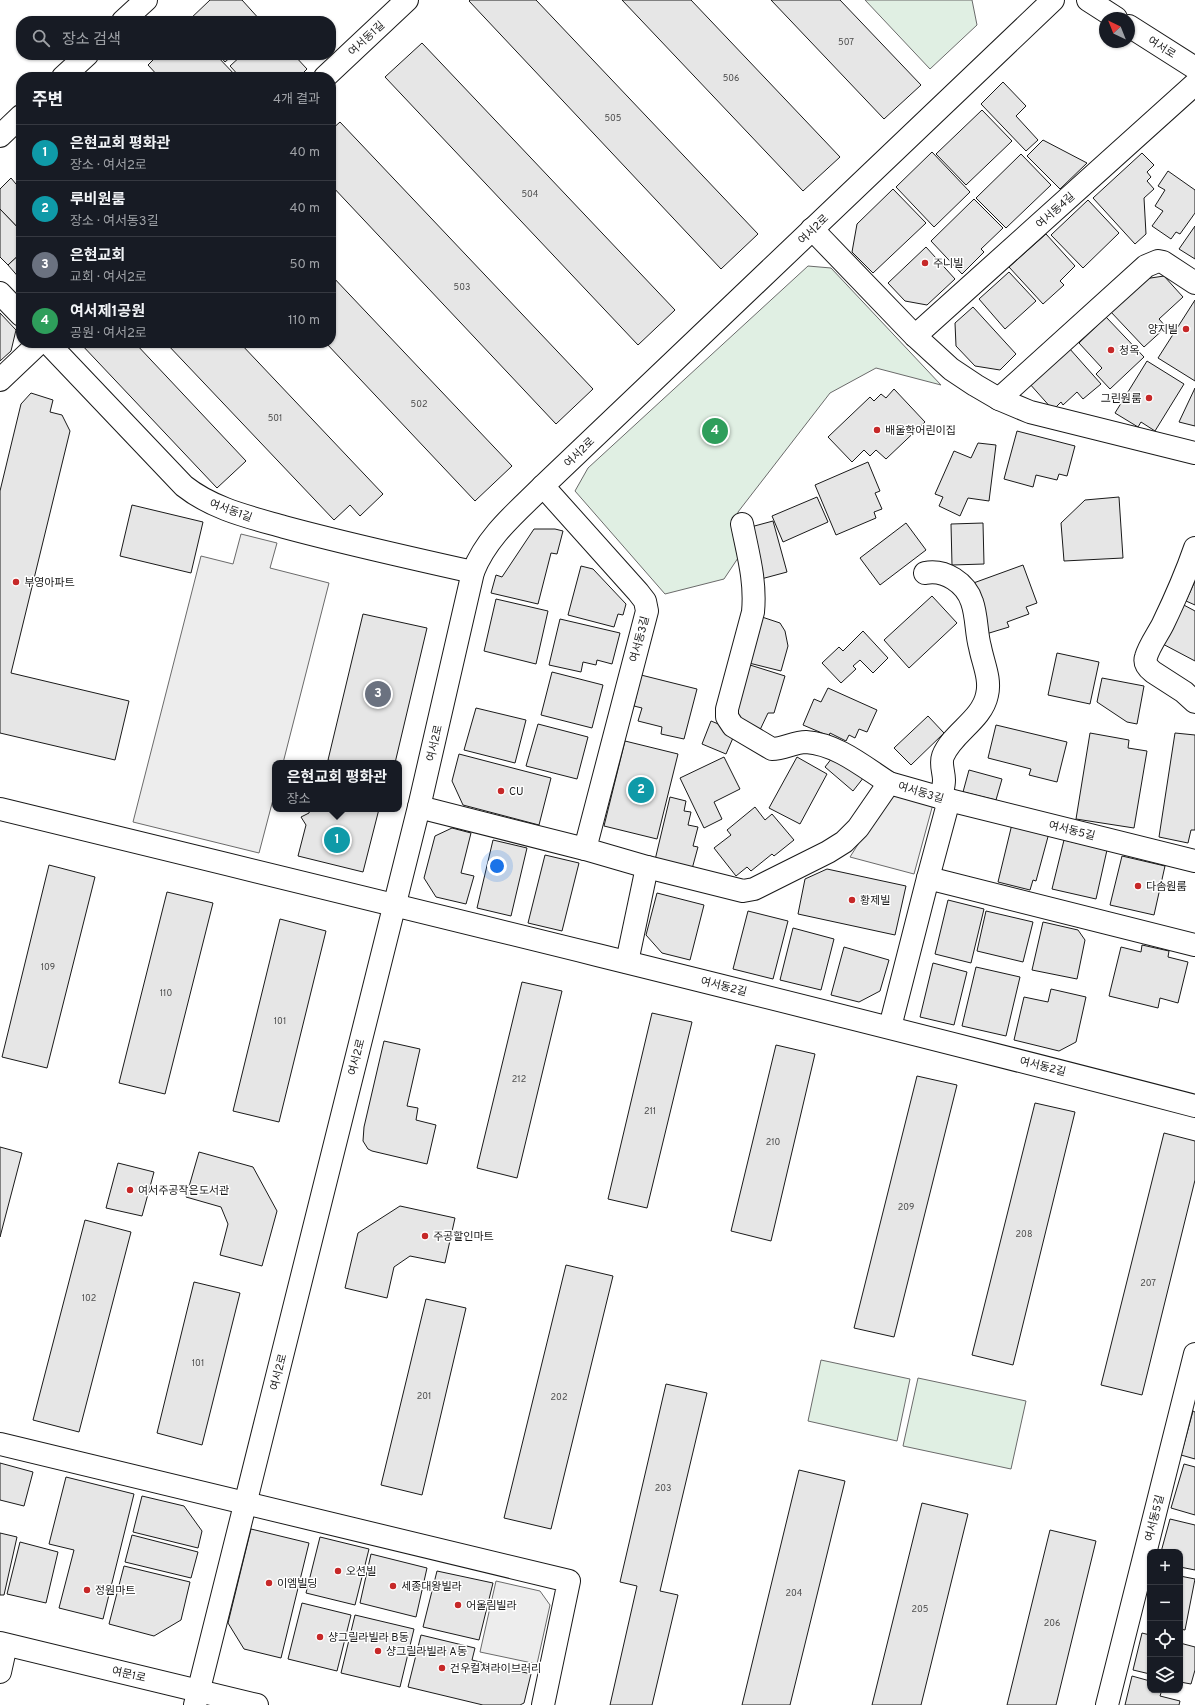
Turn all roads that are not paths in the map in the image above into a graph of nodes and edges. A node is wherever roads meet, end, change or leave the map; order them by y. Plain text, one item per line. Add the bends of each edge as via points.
1 (146, 0) edge
2 (407, 0) edge
3 (1053, 0) edge
4 (1088, 0) edge
5 (1107, 12) edge
6 (129, 16) edge
7 (1135, 30) edge
8 (82, 60) edge
9 (1195, 68) edge
10 (68, 72) edge
11 (330, 72) edge
12 (1195, 84) edge
13 (16, 121) edge
14 (0, 136) edge
15 (812, 229) junction
16 (1195, 283) edge
17 (0, 293) edge
18 (16, 310) edge
19 (915, 336) junction
20 (35, 348) edge
21 (53, 348) edge
22 (0, 380) edge
23 (999, 399) junction
24 (1195, 453) edge
25 (543, 486) junction
26 (742, 524) dead end
27 (1195, 548) edge
28 (474, 572) junction
29 (925, 573) dead end
30 (1195, 702) edge
31 (890, 783) junction
32 (945, 799) junction
33 (419, 807) junction
34 (0, 809) edge
35 (585, 849) junction
36 (1195, 861) edge
37 (647, 867) junction
38 (928, 878) junction
39 (394, 905) junction
40 (1195, 945) edge
41 (627, 962) junction
42 (890, 1027) junction
43 (1195, 1106) edge
44 (1195, 1354) edge
45 (0, 1444) edge
46 (245, 1504) junction
47 (3, 1644) edge
48 (0, 1672) edge
49 (197, 1698) edge
50 (257, 1705) edge
51 (543, 1705) edge
52 (1108, 1705) edge

1 - 6 street
2 - 11 street, 여서동1길
3 - 15 street, 여서2로
4 - 5 street
7 - 9 street, 여서로
8 - 10 street
12 - 19 street, 여서동4길
13 - 14 street
15 - 19 street
15 - 25 street, 여서2로
16 - 23 street via 1163,262 1158,261 1146,266
17 - 18 street
19 - 23 street via 951,369
20 - 22 street
21 - 28 street, 여서동1길 via 184,486 208,502 252,518 300,531
23 - 24 street via 1030,412 1062,421
25 - 28 street, 여서2로 via 488,544
25 - 35 street, 여서동3길 via 638,592 647,606
26 - 31 street via 754,584 753,612 727,709 728,720 733,726 772,749 800,742 824,746 839,752
27 - 30 street via 1145,662 1148,668
28 - 33 street, 여서2로
29 - 32 street via 936,572 952,578 962,586 972,601 988,678 987,695 981,708 944,755 942,761
31 - 32 street, 여서동3길
31 - 37 street, 여서동3길 via 858,828 844,842 754,889 732,889
32 - 36 street, 여서동5길
32 - 38 street, 여서동3길
33 - 35 street, 여서동3길
33 - 39 street, 여서2로
34 - 39 street, 여서동2길
35 - 37 street, 여서동3길
37 - 41 street
38 - 40 street
38 - 42 street
39 - 41 street, 여서동2길
39 - 46 street, 여서2로
41 - 42 street, 여서동2길
42 - 43 street, 여서동2길
44 - 52 street, 여서동5길
45 - 46 street
46 - 49 street, 여서2로
46 - 51 street via 569,1582
47 - 48 street
47 - 49 street, 여문1로
49 - 50 street, 여문1로

